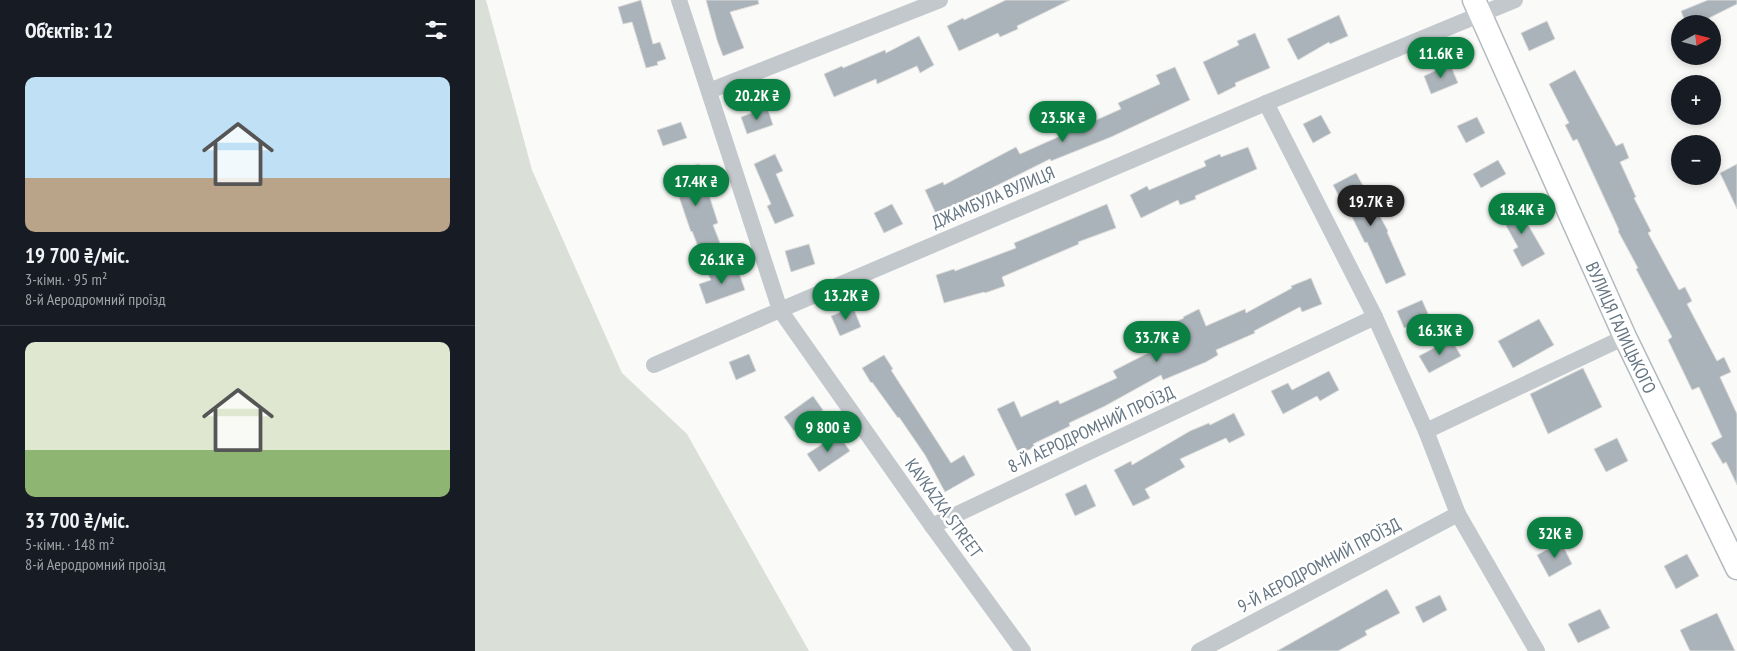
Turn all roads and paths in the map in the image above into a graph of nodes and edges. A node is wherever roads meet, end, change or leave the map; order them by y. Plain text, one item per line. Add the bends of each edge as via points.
1 (679, 0) edge
2 (940, 0) edge
3 (1515, 0) edge
4 (1477, 8) edge
5 (709, 91) junction
6 (1266, 103) junction
7 (780, 310) junction
8 (1375, 317) junction
9 (1625, 337) junction
10 (654, 365) dead end
11 (1426, 431) junction
12 (1458, 514) junction
13 (932, 526) junction
14 (1737, 568) edge
15 (1023, 651) edge
16 (1199, 651) edge
17 (1537, 651) edge

1 - 5 street, KAVKAZKA STREET
2 - 5 street
3 - 4 street, ДЖАМБУЛА ВУЛИЦЯ
4 - 6 street, ДЖАМБУЛА ВУЛИЦЯ
4 - 9 street, ВУЛИЦЯ ГАЛИЦЬКОГО
5 - 7 street, KAVKAZKA STREET
6 - 7 street, ДЖАМБУЛА ВУЛИЦЯ
6 - 8 street
7 - 10 street, ДЖАМБУЛА ВУЛИЦЯ
7 - 13 street, KAVKAZKA STREET
8 - 11 street
8 - 13 street, 8-Й АЕРОДРОМНИЙ ПРОЇЗД
9 - 11 street
9 - 14 street, ВУЛИЦЯ ГАЛИЦЬКОГО
11 - 12 street
12 - 16 street, 9-Й АЕРОДРОМНИЙ ПРОЇЗД
12 - 17 street
13 - 15 street, KAVKAZKA STREET

